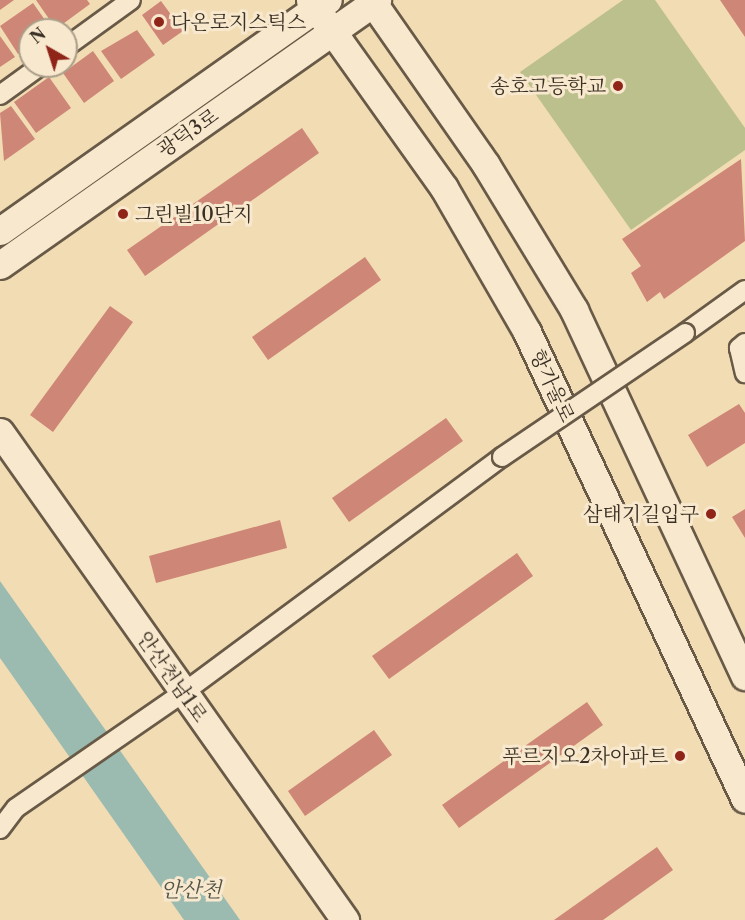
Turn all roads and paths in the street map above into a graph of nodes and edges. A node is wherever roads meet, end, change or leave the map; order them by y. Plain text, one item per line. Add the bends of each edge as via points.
1 (131, 0) edge
2 (374, 1) edge
3 (318, 3) edge
4 (333, 31) junction
5 (78, 38) edge
6 (23, 78) edge
7 (0, 95) edge
8 (0, 231) edge
9 (0, 265) edge
10 (745, 290) edge
11 (745, 343) edge
12 (743, 369) edge
13 (0, 432) edge
14 (745, 676) edge
15 (183, 693) junction
16 (745, 799) edge
17 (0, 829) edge
18 (345, 920) edge

1 - 5 street
2 - 4 main road, 광덕3로
2 - 14 main road via 486,165 574,310
3 - 4 main road, 항가울로
3 - 8 main road, 광덕3로
4 - 9 main road, 광덕3로
4 - 16 main road, 항가울로 via 444,188 527,332
6 - 7 street
10 - 15 street, bridge via 502,457
11 - 12 street via 739,348
13 - 15 main road, 안산천남1로
15 - 17 street via 16,808
15 - 18 main road, 안산천남1로

